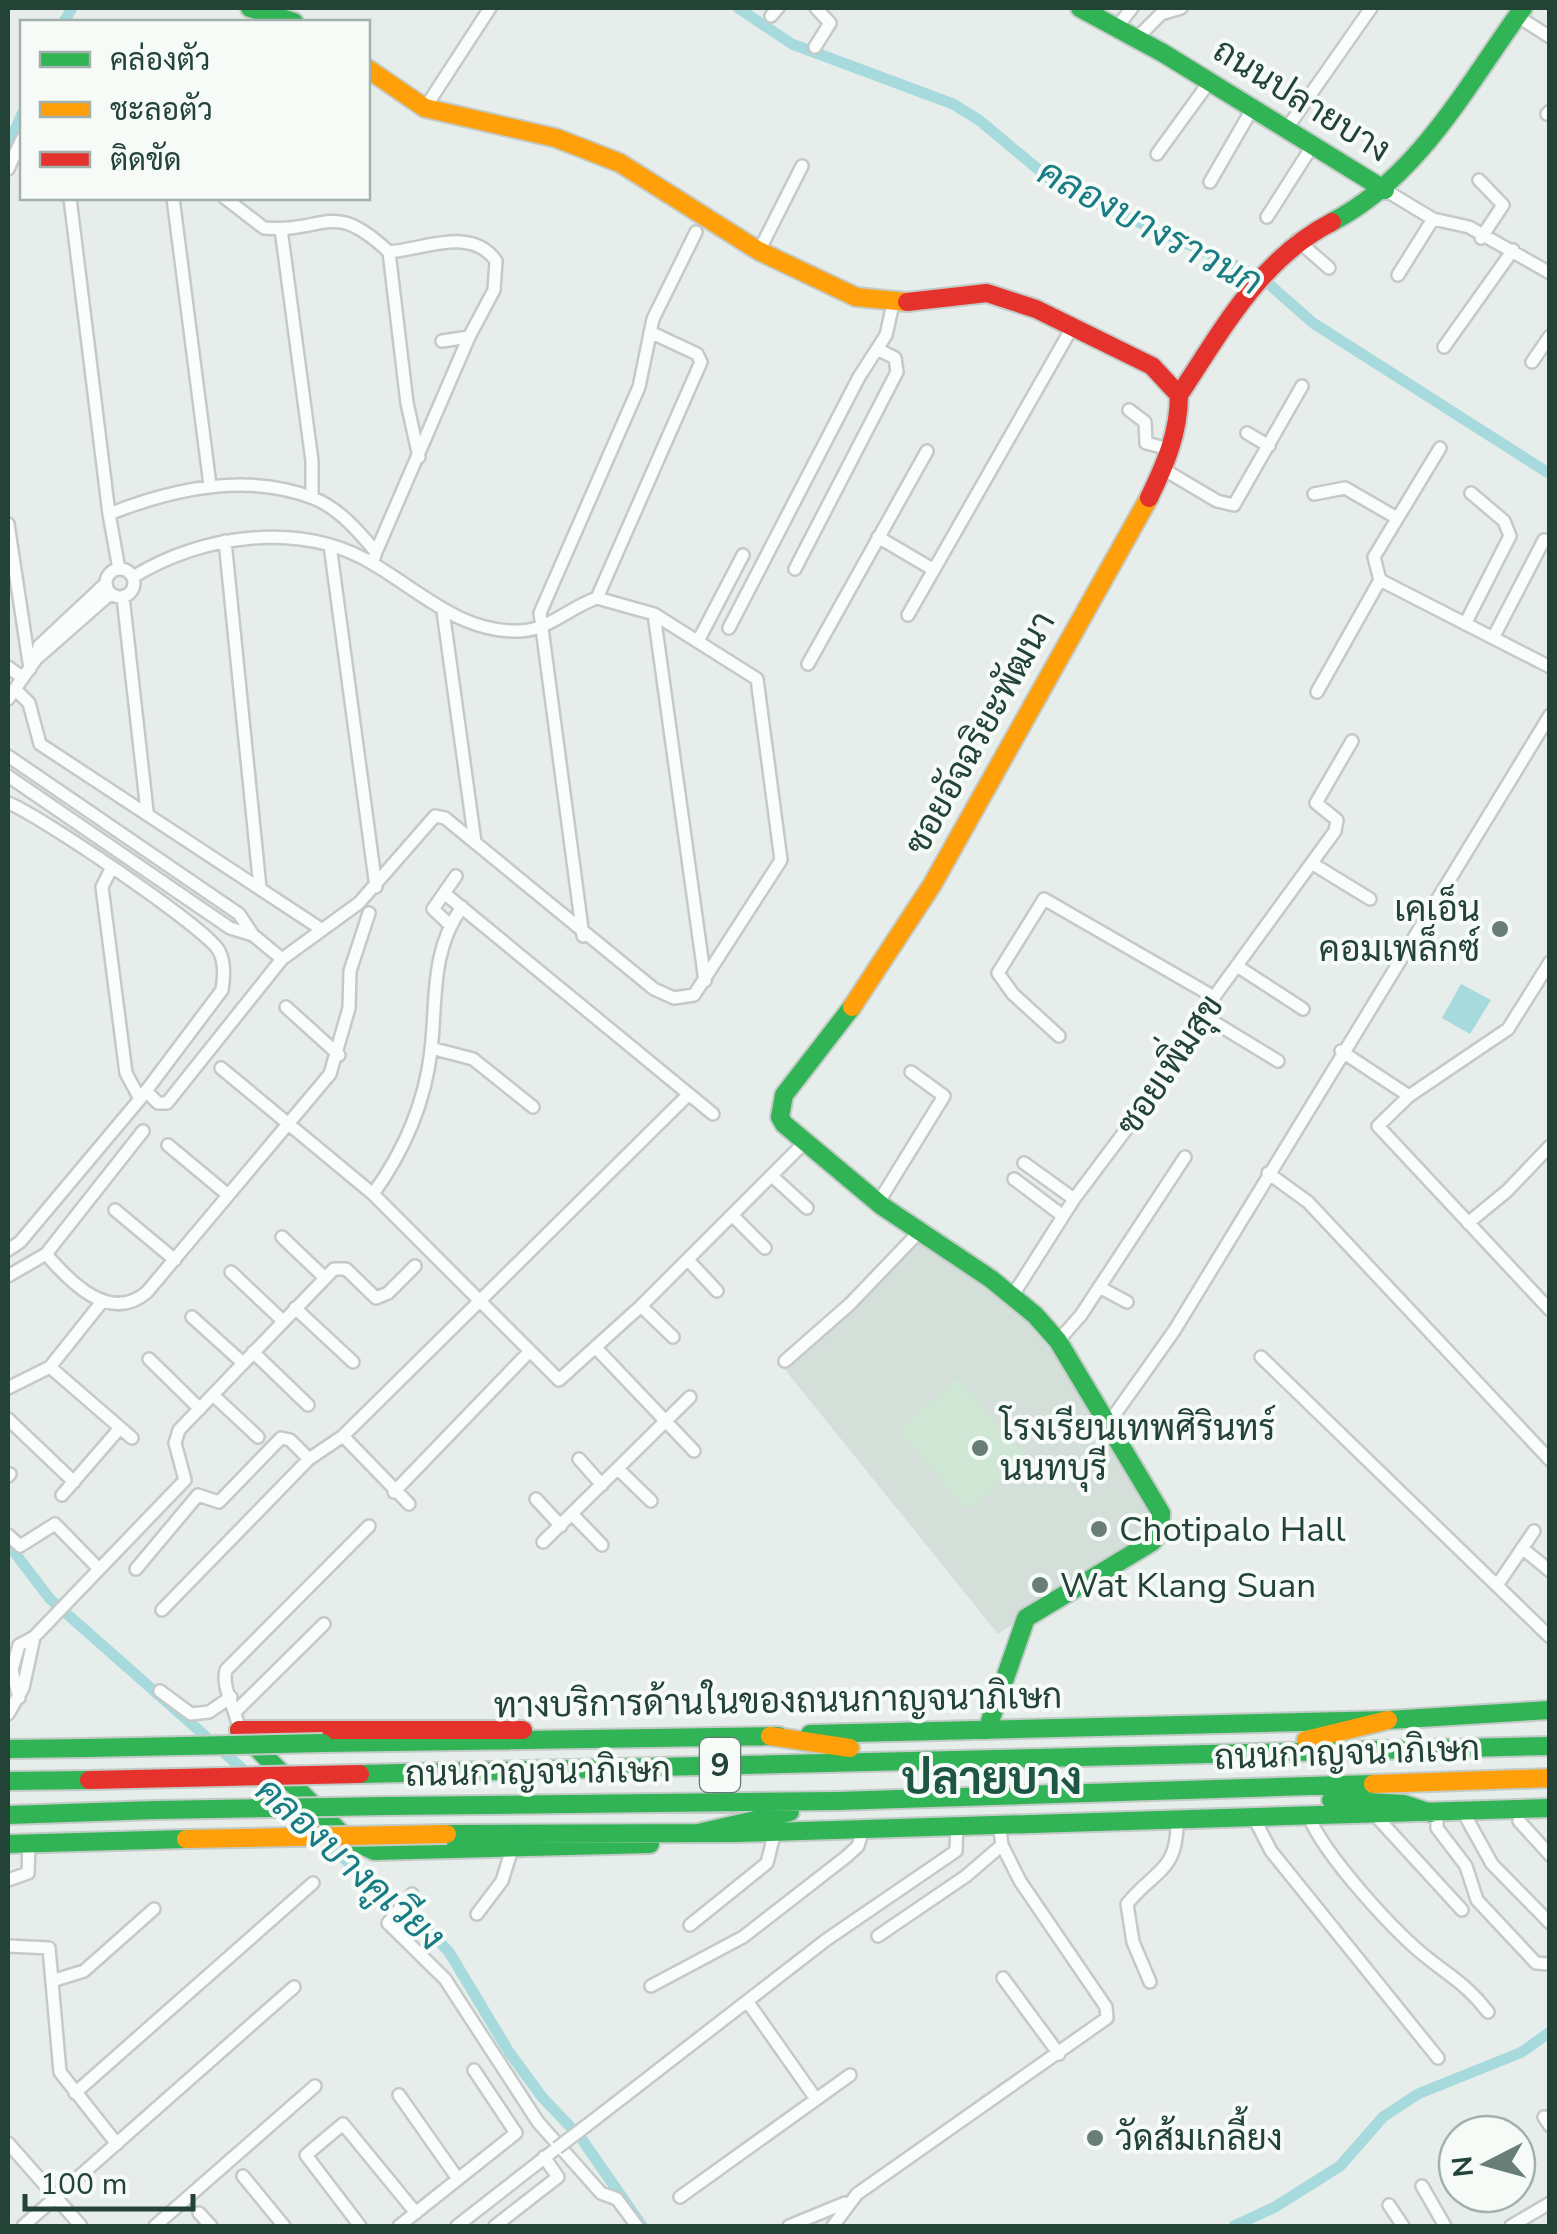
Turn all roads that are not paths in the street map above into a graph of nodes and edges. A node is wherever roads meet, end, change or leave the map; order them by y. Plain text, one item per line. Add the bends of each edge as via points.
1 (250, 8) edge
2 (490, 8) edge
3 (816, 8) edge
4 (1080, 8) edge
5 (1132, 8) edge
6 (1182, 8) edge
7 (1371, 8) edge
8 (1520, 12) edge
9 (288, 20) edge
10 (1117, 27) junction
11 (1138, 37) junction
12 (1550, 38) edge
13 (815, 47) dead end
14 (370, 70) edge
15 (1210, 81) junction
16 (424, 108) junction
17 (1251, 111) junction
18 (1287, 128) junction
19 (20, 143) edge
20 (1311, 148) junction
21 (1157, 154) dead end
22 (802, 166) dead end
23 (8, 169) edge
24 (1479, 180) dead end
25 (1210, 182) dead end
26 (1386, 190) junction
27 (70, 200) edge
28 (173, 200) edge
29 (227, 200) edge
30 (1267, 216) dead end
31 (1433, 220) junction
32 (281, 230) junction
33 (696, 232) dead end
34 (1481, 238) junction
35 (1297, 240) junction
36 (1513, 250) junction
37 (759, 251) junction
38 (389, 252) junction
39 (1547, 267) edge
40 (1329, 268) dead end
41 (1398, 275) dead end
42 (893, 304) junction
43 (1073, 326) junction
44 (650, 332) junction
45 (1550, 336) edge
46 (469, 337) junction
47 (442, 340) dead end
48 (1444, 347) dead end
49 (877, 349) junction
50 (1532, 362) dead end
51 (1302, 386) dead end
52 (1178, 395) junction
53 (1128, 410) dead end
54 (1246, 433) dead end
55 (1269, 446) junction
56 (1440, 448) dead end
57 (1169, 449) junction
58 (927, 451) dead end
59 (419, 458) junction
60 (1163, 469) junction
61 (210, 485) junction
62 (1471, 492) dead end
63 (1314, 494) dead end
64 (312, 497) junction
65 (110, 514) junction
66 (1397, 518) junction
67 (8, 524) edge
68 (878, 537) junction
69 (1544, 540) dead end
70 (224, 541) junction
71 (330, 545) junction
72 (743, 555) dead end
73 (374, 557) junction
74 (119, 569) junction
75 (795, 569) dead end
76 (934, 570) junction
77 (133, 577) junction
78 (1380, 580) junction
79 (113, 592) junction
80 (597, 598) junction
81 (443, 611) junction
82 (654, 614) junction
83 (908, 615) dead end
84 (1465, 624) junction
85 (541, 628) junction
86 (730, 628) dead end
87 (1493, 638) junction
88 (698, 641) junction
89 (808, 664) dead end
90 (8, 667) edge
91 (30, 668) junction
92 (1550, 668) edge
93 (1317, 692) dead end
94 (11, 694) edge
95 (1550, 716) edge
96 (1352, 741) dead end
97 (8, 756) edge
98 (8, 776) edge
99 (8, 803) edge
100 (147, 811) junction
101 (121, 834) junction
102 (474, 842) junction
103 (112, 848) junction
104 (1312, 864) junction
105 (112, 867) junction
106 (456, 876) dead end
107 (376, 887) junction
108 (260, 888) junction
109 (444, 893) junction
110 (1370, 899) dead end
111 (462, 908) junction
112 (369, 913) dead end
113 (450, 925) junction
114 (321, 929) junction
115 (252, 935) junction
116 (583, 936) junction
117 (282, 959) junction
118 (1550, 962) edge
119 (1237, 966) junction
120 (705, 982) junction
121 (1214, 997) junction
122 (286, 1007) dead end
123 (1304, 1009) dead end
124 (1204, 1016) junction
125 (1059, 1036) dead end
126 (435, 1048) junction
127 (1341, 1051) junction
128 (338, 1055) junction
129 (1278, 1061) dead end
130 (221, 1068) dead end
131 (911, 1072) dead end
132 (689, 1094) junction
133 (143, 1095) junction
134 (1408, 1096) junction
135 (533, 1107) dead end
136 (713, 1114) dead end
137 (285, 1124) junction
138 (143, 1131) dead end
139 (805, 1142) junction
140 (168, 1145) dead end
141 (1550, 1146) edge
142 (1185, 1157) dead end
143 (1024, 1163) dead end
144 (1268, 1173) junction
145 (772, 1176) junction
146 (1014, 1180) dead end
147 (374, 1194) junction
148 (228, 1195) junction
149 (1074, 1199) junction
150 (878, 1203) junction
151 (807, 1208) dead end
152 (115, 1210) dead end
153 (733, 1216) junction
154 (1064, 1216) junction
155 (1468, 1223) junction
156 (920, 1231) junction
157 (282, 1238) dead end
158 (765, 1248) dead end
159 (8, 1250) edge
160 (46, 1254) junction
161 (175, 1260) junction
162 (688, 1260) junction
163 (415, 1266) dead end
164 (230, 1272) dead end
165 (8, 1276) edge
166 (325, 1278) junction
167 (1099, 1287) junction
168 (717, 1291) dead end
169 (1013, 1295) junction
170 (481, 1299) junction
171 (1127, 1302) dead end
172 (101, 1303) junction
173 (1547, 1304) edge
174 (642, 1306) junction
175 (295, 1308) junction
176 (192, 1316) dead end
177 (283, 1321) junction
178 (673, 1337) dead end
179 (1058, 1341) junction
180 (596, 1348) junction
181 (253, 1352) junction
182 (528, 1353) junction
183 (1262, 1357) dead end
184 (149, 1360) dead end
185 (786, 1360) dead end
186 (353, 1362) dead end
187 (243, 1363) junction
188 (50, 1367) junction
189 (8, 1388) edge
190 (213, 1395) junction
191 (690, 1397) dead end
192 (308, 1404) dead end
193 (200, 1409) junction
194 (8, 1419) edge
195 (667, 1422) junction
196 (1108, 1424) junction
197 (120, 1428) junction
198 (344, 1436) junction
199 (258, 1437) dead end
200 (132, 1438) dead end
201 (694, 1451) dead end
202 (309, 1459) junction
203 (579, 1460) dead end
204 (1550, 1460) edge
205 (618, 1469) junction
206 (74, 1482) junction
207 (602, 1485) junction
208 (394, 1492) junction
209 (62, 1495) dead end
210 (536, 1500) dead end
211 (650, 1501) dead end
212 (409, 1504) dead end
213 (572, 1514) junction
214 (369, 1526) dead end
215 (560, 1526) junction
216 (1534, 1531) dead end
217 (8, 1535) edge
218 (543, 1542) dead end
219 (602, 1545) dead end
220 (1522, 1548) junction
221 (99, 1569) junction
222 (136, 1569) dead end
223 (1550, 1570) edge
224 (1498, 1584) junction
225 (162, 1610) dead end
226 (324, 1624) dead end
227 (1550, 1637) edge
228 (160, 1691) dead end
229 (234, 1703) junction
230 (1550, 1710) edge
231 (8, 1714) edge
232 (1388, 1720) junction
233 (239, 1730) junction
234 (987, 1730) junction
235 (770, 1736) junction
236 (542, 1738) junction
237 (1550, 1746) edge
238 (8, 1749) edge
239 (1244, 1752) junction
240 (952, 1758) junction
241 (1550, 1778) edge
242 (8, 1781) edge
243 (1271, 1788) junction
244 (837, 1801) junction
245 (1550, 1808) edge
246 (1374, 1814) junction
247 (1446, 1814) junction
248 (8, 1815) edge
249 (1309, 1817) junction
250 (1254, 1818) junction
251 (1550, 1819) edge
252 (1177, 1820) junction
253 (1519, 1821) junction
254 (999, 1824) junction
255 (957, 1826) junction
256 (863, 1828) junction
257 (775, 1831) junction
258 (693, 1833) junction
259 (30, 1843) junction
260 (8, 1844) edge
261 (1002, 1845) junction
262 (512, 1849) junction
263 (1550, 1855) edge
264 (8, 1880) edge
265 (313, 1883) dead end
266 (412, 1894) dead end
267 (154, 1908) dead end
268 (1462, 1910) dead end
269 (477, 1914) dead end
270 (1550, 1923) edge
271 (690, 1925) dead end
272 (878, 1936) dead end
273 (8, 1946) edge
274 (1548, 1964) edge
275 (1003, 1978) dead end
276 (55, 1980) junction
277 (1150, 1982) dead end
278 (651, 1986) dead end
279 (294, 1987) dead end
280 (747, 2001) junction
281 (1488, 2012) dead end
282 (1059, 2054) junction
283 (1438, 2058) dead end
284 (474, 2070) dead end
285 (850, 2075) dead end
286 (315, 2086) dead end
287 (75, 2093) junction
288 (399, 2095) dead end
289 (816, 2099) junction
290 (8, 2143) edge
291 (117, 2144) junction
292 (544, 2158) junction
293 (243, 2176) dead end
294 (458, 2179) junction
295 (1422, 2186) dead end
296 (680, 2197) dead end
297 (56, 2198) junction
298 (848, 2202) junction
299 (1550, 2203) edge
300 (1390, 2205) dead end
301 (199, 2213) dead end
302 (416, 2213) junction
303 (23, 2226) edge
304 (81, 2226) edge
305 (155, 2226) edge
306 (210, 2226) edge
307 (284, 2226) edge
308 (360, 2226) edge
309 (399, 2226) edge
310 (457, 2226) edge
311 (494, 2226) edge
312 (637, 2226) edge
313 (789, 2226) edge
314 (832, 2226) edge
315 (1402, 2226) edge
316 (1445, 2226) edge
317 (1511, 2226) edge

1 - 9 main road
2 - 16 street
3 - 13 street via 830,24
4 - 10 main road, ถนนปลายบาง
5 - 10 street
6 - 11 street via 1162,14
7 - 18 street
8 - 12 street
8 - 26 main road, ถนนปลายบาง
10 - 11 main road, ถนนปลายบาง
11 - 15 main road, ถนนปลายบาง
14 - 16 main road
15 - 17 main road, ถนนปลายบาง
15 - 21 street
16 - 37 main road via 556,138 620,163
17 - 18 main road, ถนนปลายบาง
17 - 25 street
18 - 20 main road, ถนนปลายบาง
19 - 23 street
20 - 26 main road, ถนนปลายบาง
20 - 30 street
22 - 37 street
24 - 34 street via 1503,205
26 - 31 street
26 - 35 main road, ถนนปลายบาง
27 - 65 street
28 - 61 street
29 - 32 street via 256,224
31 - 34 street via 1469,228
31 - 41 street
32 - 38 street via 355,223
32 - 64 street
33 - 44 street
34 - 36 street
35 - 40 street
35 - 52 main road, ถนนปลายบาง via 1243,298
36 - 39 street
36 - 48 street
37 - 42 main road via 856,297
38 - 46 street via 471,241 492,255 498,268 494,290
38 - 59 street
42 - 43 main road via 986,293
42 - 49 street
43 - 52 main road via 1152,366
43 - 76 street
44 - 80 street via 701,362
44 - 85 street via 639,387 542,600
45 - 50 street
46 - 47 street
46 - 59 street
49 - 75 street via 895,358 897,372
49 - 86 street
51 - 55 street
52 - 57 main road, ซอยอัจฉริยะพัฒนา
53 - 57 street via 1145,422 1146,444
54 - 55 street
55 - 60 street via 1234,505
56 - 66 street
57 - 60 main road, ซอยอัจฉริยะพัฒนา
58 - 68 street
59 - 73 street
60 - 139 main road, ซอยอัจฉริยะพัฒนา via 915,913 784,1095 780,1117
61 - 64 street
61 - 65 street via 153,496
62 - 84 street via 1510,536
63 - 66 street via 1345,488
64 - 73 street via 358,529
65 - 74 street
66 - 78 street via 1374,557
67 - 91 street
68 - 76 street
68 - 89 street
69 - 87 street
70 - 71 street via 274,537
70 - 77 street
70 - 108 street
71 - 73 street
71 - 107 street
72 - 88 street
73 - 81 street
74 - 77 street
74 - 79 street via 109,574
76 - 83 street
77 - 79 street via 134,588
78 - 84 street
78 - 93 street
79 - 91 street
79 - 100 street
80 - 82 street
80 - 85 street
81 - 85 street via 492,629
81 - 102 street
82 - 88 street
82 - 120 street
84 - 87 street
85 - 116 street
87 - 92 street
88 - 120 street via 757,680 781,850 777,869
90 - 91 street
91 - 94 street
94 - 100 street via 29,702 40,744
95 - 127 street
96 - 104 street, ซอยเพิ่มสุข via 1316,803 1336,820
97 - 101 street
98 - 103 street
99 - 105 street
100 - 108 street
101 - 103 street
101 - 115 street via 239,914
102 - 107 street via 435,816
102 - 116 street
103 - 115 street via 230,928
104 - 110 street
104 - 119 street, ซอยเพิ่มสุข
105 - 133 street via 102,887 126,1073
105 - 133 street via 221,954 222,990
106 - 109 street
107 - 114 street
108 - 114 street
109 - 111 street
109 - 113 street via 433,909
111 - 113 street
111 - 132 street
112 - 128 street via 350,971
113 - 126 street via 434,972
114 - 117 street
115 - 117 street
116 - 120 street via 662,995 682,998
117 - 133 street via 167,1103
118 - 134 street via 1508,1029
119 - 121 street, ซอยเพิ่มสุข
119 - 123 street
121 - 124 street, ซอยเพิ่มสุข
121 - 125 street via 1044,900 998,973
122 - 128 street
124 - 129 street
124 - 149 street, ซอยเพิ่มสุข
126 - 135 street via 488,1069
126 - 147 street via 413,1124
127 - 134 street
127 - 144 street
128 - 137 street via 330,1074
130 - 137 street
131 - 150 street via 944,1096
132 - 136 street
132 - 170 street
133 - 159 street
134 - 155 street via 1378,1126
137 - 147 street
137 - 148 street
138 - 160 street
139 - 145 street
139 - 150 main road, ซอยอัจฉริยะพัฒนา
140 - 148 street
141 - 155 street
142 - 167 street
143 - 149 street
144 - 196 street via 1174,1331
144 - 204 street via 1308,1202
145 - 151 street
145 - 153 street
146 - 154 street
147 - 170 street
148 - 161 street
149 - 154 street, ซอยเพิ่มสุข
150 - 156 main road, ซอยอัจฉริยะพัฒนา
152 - 161 street
153 - 158 street
153 - 162 street
154 - 169 street, ซอยเพิ่มสุข
155 - 173 street
156 - 169 main road, ซอยอัจฉริยะพัฒนา
156 - 185 street
157 - 166 street
160 - 165 street
160 - 172 street
161 - 172 street via 138,1300
162 - 168 street
162 - 174 street
163 - 166 street via 379,1298 346,1269
164 - 177 street
166 - 175 street
167 - 171 street
167 - 179 street
169 - 179 main road, ซอยอัจฉริยะพัฒนา
170 - 182 street
170 - 198 street
172 - 188 street
174 - 178 street
174 - 180 street
175 - 177 street
175 - 186 street
176 - 187 street
177 - 181 street
179 - 196 main road, ซอยอัจฉริยะพัฒนา
180 - 182 street via 559,1380
180 - 195 street
181 - 187 street
181 - 192 street
182 - 208 street
183 - 224 street
184 - 193 street
187 - 190 street
188 - 189 street
188 - 197 street
190 - 193 street
190 - 199 street
191 - 195 street
193 - 221 street via 175,1436 185,1480
194 - 206 street
195 - 201 street
195 - 205 street
196 - 234 main road, ซอยอัจฉริยะพัฒนา via 1161,1513 1160,1533 1026,1618
197 - 200 street
197 - 206 street
198 - 202 street
198 - 208 street
202 - 222 street via 282,1438 219,1502 198,1495
202 - 225 street
203 - 207 street
205 - 207 street
205 - 211 street
206 - 209 street
207 - 213 street
208 - 212 street
210 - 215 street
213 - 215 street
213 - 219 street
214 - 229 street via 230,1666 223,1681
215 - 218 street
216 - 220 street
217 - 221 street via 20,1546 55,1524
220 - 223 street
220 - 224 street
221 - 231 street via 19,1645 12,1658 18,1698
224 - 227 street
226 - 229 street
228 - 229 street via 191,1714
229 - 233 street
230 - 232 main road, ทางบริการด้านในของถนนกาญจนาภิเษก
232 - 234 main road, ทางบริการด้านในของถนนกาญจนาภิเษก
232 - 239 main road
233 - 236 main road via 508,1727
233 - 262 main road via 360,1846 390,1852
234 - 235 main road, ทางบริการด้านในของถนนกาญจนาภิเษก
235 - 236 main road, ทางบริการด้านในของถนนกาญจนาภิเษก
235 - 240 main road
236 - 238 main road, ทางบริการด้านในของถนนกาญจนาภิเษก, bridge
237 - 239 main road, ถนนกาญจนาภิเษก / 9
239 - 240 main road, ถนนกาญจนาภิเษก / 9
240 - 242 main road, ถนนกาญจนาภิเษก / 9, bridge
241 - 243 main road, ถนนกาญจนาภิเษก / 9
243 - 244 main road, ถนนกาญจนาภิเษก / 9
243 - 247 main road
244 - 248 main road, ถนนกาญจนาภิเษก / 9, bridge
244 - 258 main road
245 - 247 main road
246 - 247 main road
246 - 249 main road
246 - 268 street
247 - 253 main road
247 - 270 street
247 - 274 street via 1437,1828 1466,1866 1476,1900 1536,1962
249 - 250 main road
249 - 281 street via 1332,1858
250 - 252 main road
250 - 283 street via 1271,1851
251 - 253 main road
252 - 254 main road
252 - 277 street via 1174,1857 1127,1904
253 - 263 street
254 - 255 main road
254 - 261 street
255 - 256 main road
255 - 280 street via 956,1851
256 - 257 main road
256 - 278 street via 846,1857 743,1937
257 - 258 main road
257 - 271 street via 767,1862
258 - 259 main road, bridge
258 - 262 main road via 644,1845
259 - 260 main road
259 - 264 street via 28,1873
261 - 272 street
261 - 282 street via 1106,2007 1105,2022
262 - 269 street via 502,1881
265 - 287 street
266 - 312 street via 388,1920 446,1979 521,2101
267 - 276 street via 84,1971
273 - 276 street via 47,1946
275 - 282 street
276 - 287 street via 60,2072
279 - 291 street
280 - 289 street
280 - 292 street, bridge
282 - 298 street
284 - 294 street via 516,2133
285 - 289 street
286 - 305 street
287 - 291 street
288 - 294 street
289 - 296 street
290 - 297 street
291 - 297 street
292 - 310 street
292 - 311 street via 558,2177
293 - 307 street
294 - 302 street
295 - 316 street
297 - 303 street
297 - 304 street
298 - 313 street
298 - 314 street
299 - 317 street
300 - 315 street
301 - 306 street
302 - 308 street via 342,2124 306,2155
302 - 309 street

